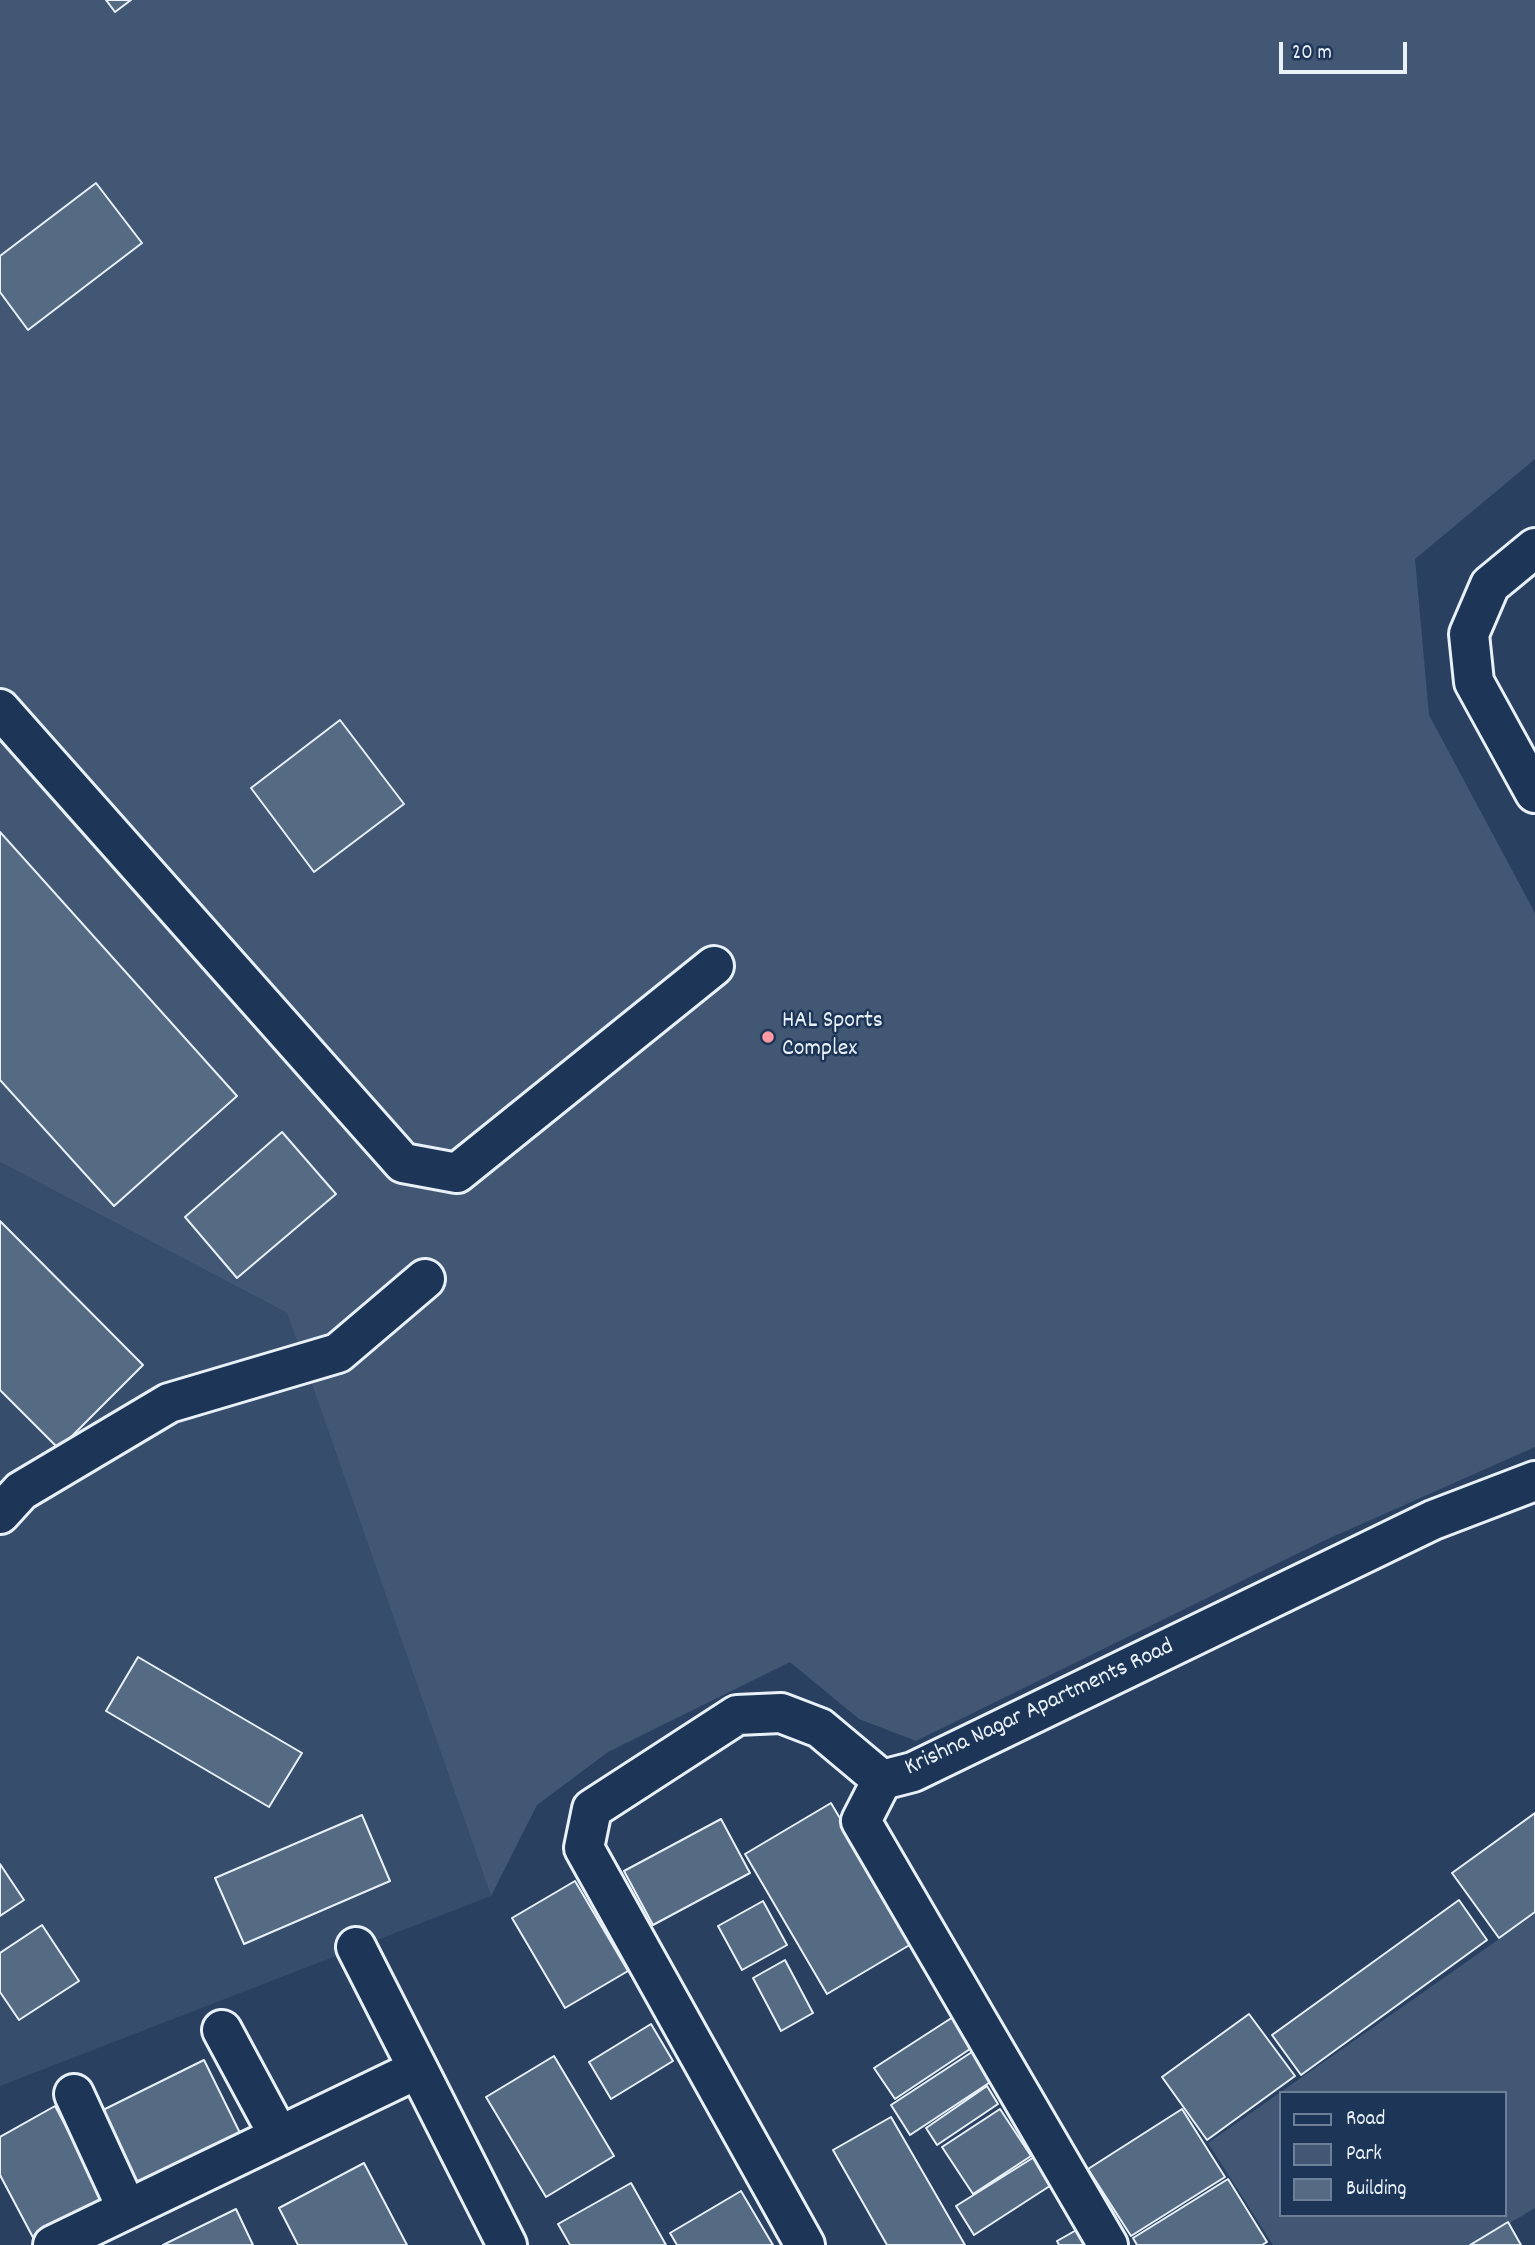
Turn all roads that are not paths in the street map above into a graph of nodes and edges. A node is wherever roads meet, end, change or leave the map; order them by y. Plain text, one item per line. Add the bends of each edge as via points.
1 (1535, 548) edge
2 (0, 709) edge
3 (1535, 793) edge
4 (714, 966) dead end
5 (425, 1279) dead end
6 (1535, 1481) edge
7 (0, 1514) edge
8 (882, 1780) junction
9 (356, 1947) dead end
10 (222, 2030) dead end
11 (418, 2069) junction
12 (74, 2094) dead end
13 (279, 2136) junction
14 (127, 2209) junction
15 (53, 2245) edge
16 (507, 2245) edge
17 (805, 2245) edge
18 (1108, 2245) edge

1 - 3 street via 1490,586 1469,634 1474,682
2 - 4 street via 403,1163 457,1173
5 - 7 street via 338,1353 169,1403 22,1491
6 - 8 street, Krishna Nagar Apartments Road via 1433,1520 913,1772
8 - 17 street, Krishna Nagar Apartments Road via 820,1728 780,1713 737,1716 592,1809 584,1848
8 - 18 street via 861,1821
9 - 11 street
10 - 13 street
11 - 13 street
11 - 16 street
12 - 14 street
13 - 14 street
14 - 15 street

